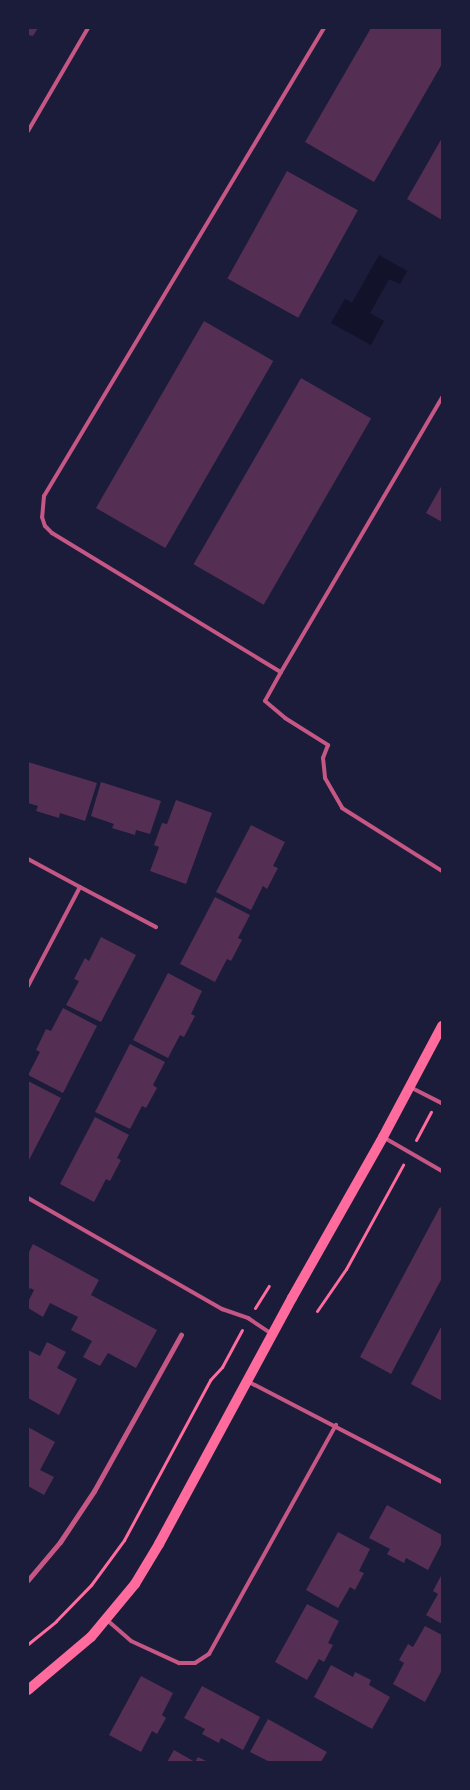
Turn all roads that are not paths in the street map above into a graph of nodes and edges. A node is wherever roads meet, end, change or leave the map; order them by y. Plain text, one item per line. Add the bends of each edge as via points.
1 (88, 28) edge
2 (324, 28) edge
3 (28, 131) edge
4 (442, 398) edge
5 (281, 672) junction
6 (28, 858) edge
7 (442, 871) edge
8 (80, 887) junction
9 (156, 927) dead end
10 (28, 986) edge
11 (442, 1026) edge
12 (410, 1087) junction
13 (442, 1103) edge
14 (384, 1137) junction
15 (442, 1171) edge
16 (28, 1198) edge
17 (272, 1334) junction
18 (181, 1335) dead end
19 (247, 1381) junction
20 (336, 1425) junction
21 (442, 1482) edge
22 (28, 1580) edge
23 (107, 1620) junction
24 (28, 1690) edge

1 - 3 lane
2 - 5 lane via 44,496 42,508 45,526 52,532
4 - 5 lane
5 - 7 lane via 265,701 328,745 323,758 324,778 342,808
6 - 8 lane
8 - 9 lane
8 - 10 lane
11 - 12 main road
12 - 13 lane
12 - 14 main road
14 - 15 lane
14 - 17 main road
16 - 17 lane via 222,1310 248,1318
17 - 19 main road
18 - 22 street via 94,1491 60,1542
19 - 20 lane
19 - 23 main road via 159,1544 135,1584
20 - 21 lane
20 - 23 lane via 209,1654 195,1663 179,1663 131,1641
23 - 24 main road via 74,1653

